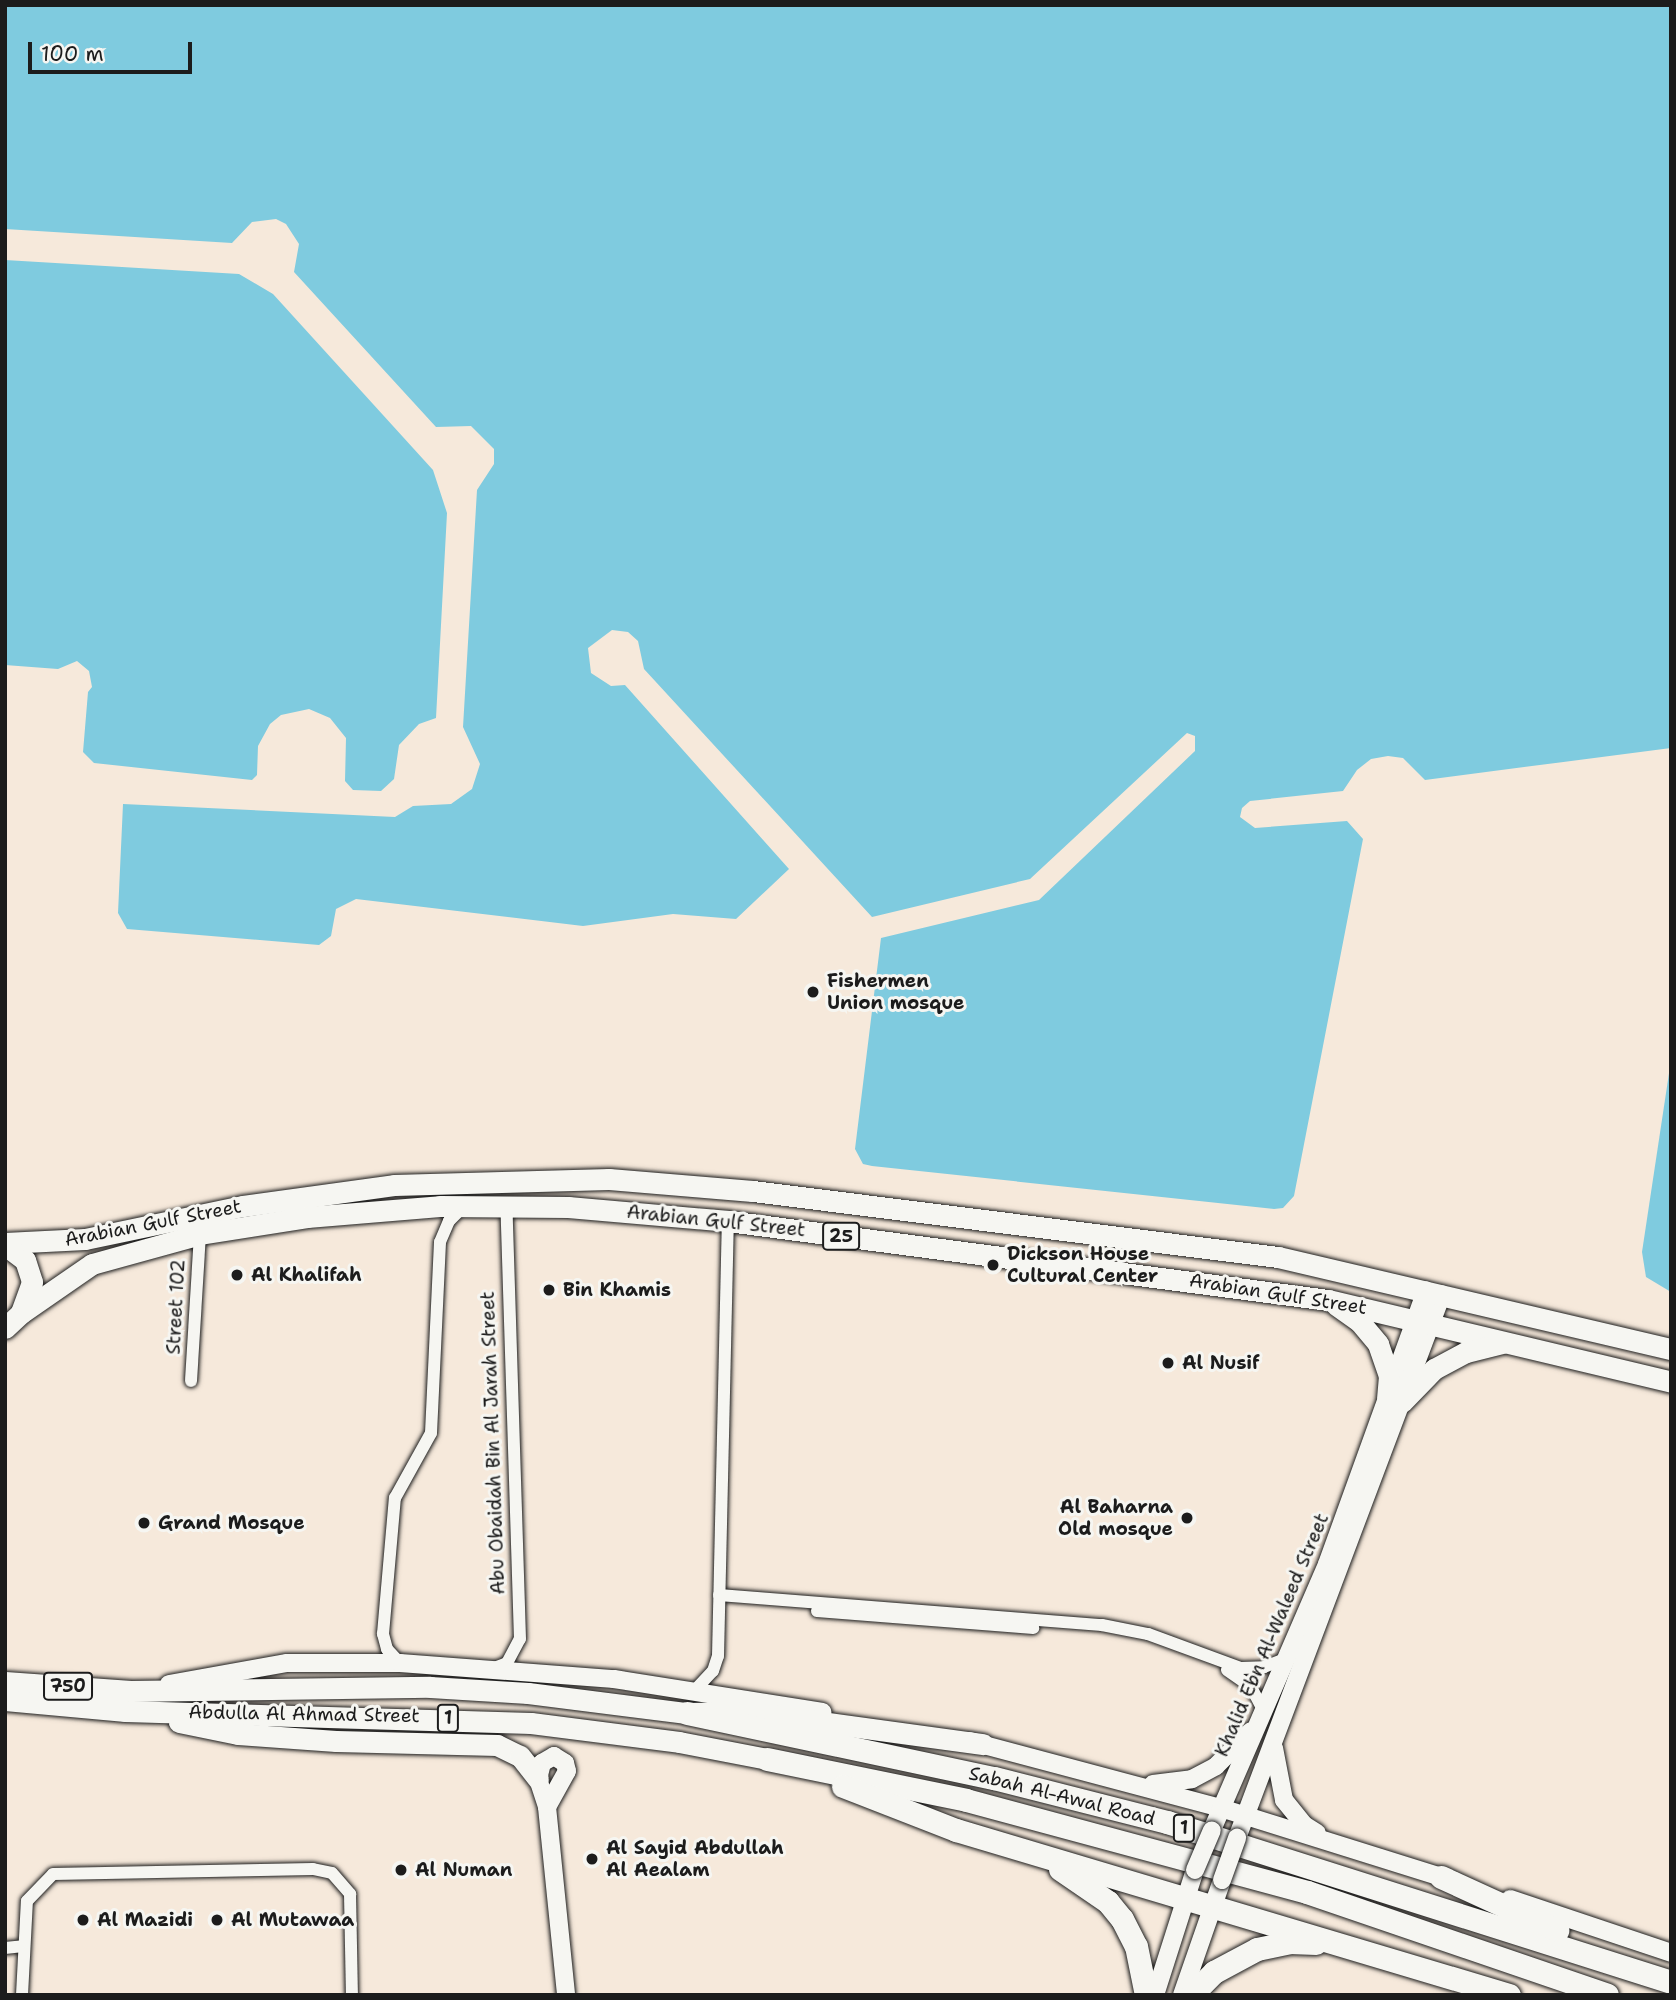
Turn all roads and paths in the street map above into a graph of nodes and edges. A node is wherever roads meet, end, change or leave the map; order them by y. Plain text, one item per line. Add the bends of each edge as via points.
1 (466, 1205) junction
2 (501, 1205) junction
3 (728, 1221) junction
4 (200, 1234) junction
5 (5, 1244) edge
6 (1434, 1292) junction
7 (1328, 1300) junction
8 (13, 1320) edge
9 (1424, 1320) junction
10 (1510, 1342) junction
11 (1671, 1349) edge
12 (191, 1381) dead end
13 (1671, 1382) edge
14 (1394, 1400) junction
15 (719, 1599) junction
16 (1287, 1658) junction
17 (400, 1662) junction
18 (494, 1668) junction
19 (1233, 1669) junction
20 (5, 1682) edge
21 (695, 1690) junction
22 (5, 1700) edge
23 (128, 1701) junction
24 (687, 1713) junction
25 (1261, 1718) junction
26 (1273, 1736) junction
27 (983, 1744) junction
28 (778, 1761) junction
29 (538, 1779) junction
30 (1136, 1784) junction
31 (547, 1807) junction
32 (1222, 1808) junction
33 (1245, 1815) junction
34 (1332, 1842) junction
35 (1033, 1853) junction
36 (1441, 1877) junction
37 (1184, 1897) junction
38 (1213, 1905) junction
39 (23, 1946) junction
40 (1353, 1946) junction
41 (5, 1948) edge
42 (1671, 1953) edge
43 (1668, 1981) edge
44 (22, 1995) edge
45 (352, 1995) edge
46 (566, 1995) edge
47 (1146, 1995) edge
48 (1155, 1995) edge
49 (1182, 1995) edge
50 (1192, 1995) edge
51 (1509, 1995) edge
52 (1607, 1995) edge

1 - 2 main road, Arabian Gulf Street / 25
1 - 4 main road, Arabian Gulf Street / 25 via 307,1217
1 - 17 street via 449,1221 440,1242 431,1433 395,1498 383,1633 387,1649
2 - 3 main road, Arabian Gulf Street / 25
2 - 18 street, Abu Obaidah Bin Al Jarah Street via 507,1215 520,1639 508,1663
3 - 7 main road, Arabian Gulf Street / 25
3 - 15 street
4 - 8 main road, Arabian Gulf Street / 25 via 92,1264
4 - 12 street, Street 102
5 - 6 main road, Arabian Gulf Street / 25 via 85,1239 243,1206 394,1185 609,1179 753,1191 1278,1257
5 - 8 main road, 25 via 24,1260 31,1276
6 - 9 main road, Khalid Ebn Al-Waleed Street
6 - 11 main road, Arabian Gulf Street / 25
7 - 9 main road, Arabian Gulf Street / 25
7 - 14 main road via 1359,1321 1378,1344
9 - 10 main road, Arabian Gulf Street / 25
9 - 14 main road, Khalid Ebn Al-Waleed Street
10 - 13 main road, Arabian Gulf Street / 25
10 - 14 main road via 1487,1345 1443,1363
14 - 16 main road, Khalid Ebn Al-Waleed Street
14 - 26 main road, Khalid Ebn Al-Waleed Street
15 - 19 street via 1102,1625 1148,1634
15 - 21 street via 717,1664
16 - 19 street via 1264,1667
16 - 25 main road, Khalid Ebn Al-Waleed Street
17 - 18 main road, Abdulla Al Ahmad Street / 750
17 - 23 main road, Abdulla Al Ahmad Street / 750 via 277,1664
18 - 21 main road, Abdulla Al Ahmad Street / 750
19 - 25 street via 1251,1687
20 - 23 main road, Abdulla Al Ahmad Street / 750
21 - 27 main road, Sabah Al-Awal Road / 750
22 - 23 main road, Abdulla Al Ahmad Street / 750
23 - 24 main road, Abdulla Al Ahmad Street / 1 via 430,1687 528,1693
23 - 28 main road, Abdulla Al Ahmad Street / 1 via 531,1723 679,1742
23 - 29 main road via 238,1734 497,1745 520,1756
24 - 27 main road, Abdulla Al Ahmad Street via 748,1712
24 - 43 highway, Sabah Al-Awal Road / 1 via 994,1778 1167,1822
25 - 30 main road via 1216,1766 1192,1779
25 - 32 main road, Khalid Ebn Al-Waleed Street
26 - 33 main road, Khalid Ebn Al-Waleed Street
26 - 34 main road via 1275,1769 1284,1800 1304,1825
27 - 30 main road, Sabah Al-Awal Road / 750
28 - 35 highway via 956,1830
28 - 52 highway, Sabah Al-Awal Road / 1 via 966,1800 1307,1892
29 - 31 main road
29 - 31 main road via 547,1759 554,1756 565,1763 565,1777
30 - 32 main road, Sabah Al-Awal Road / 750
31 - 46 main road
32 - 33 main road, Sabah Al-Awal Road / 750
32 - 37 main road, Khalid Ebn Al-Waleed Street, bridge
33 - 34 main road, Sabah Al-Awal Road / 750
33 - 38 main road, Khalid Ebn Al-Waleed Street, bridge
34 - 36 main road, Sabah Al-Awal Road / 750
35 - 37 highway
35 - 47 highway via 1089,1887 1122,1919 1136,1946
36 - 42 main road, Sabah Al-Awal Road / 750
36 - 43 highway
37 - 38 highway
37 - 48 main road, Khalid Ebn Al-Waleed Street
38 - 40 highway
38 - 49 main road, Khalid Ebn Al-Waleed Street
39 - 41 street
39 - 44 street
39 - 45 street via 27,1901 38,1884 53,1874 313,1869 338,1877 351,1906
40 - 50 highway via 1289,1942 1257,1950 1214,1972
40 - 51 highway

